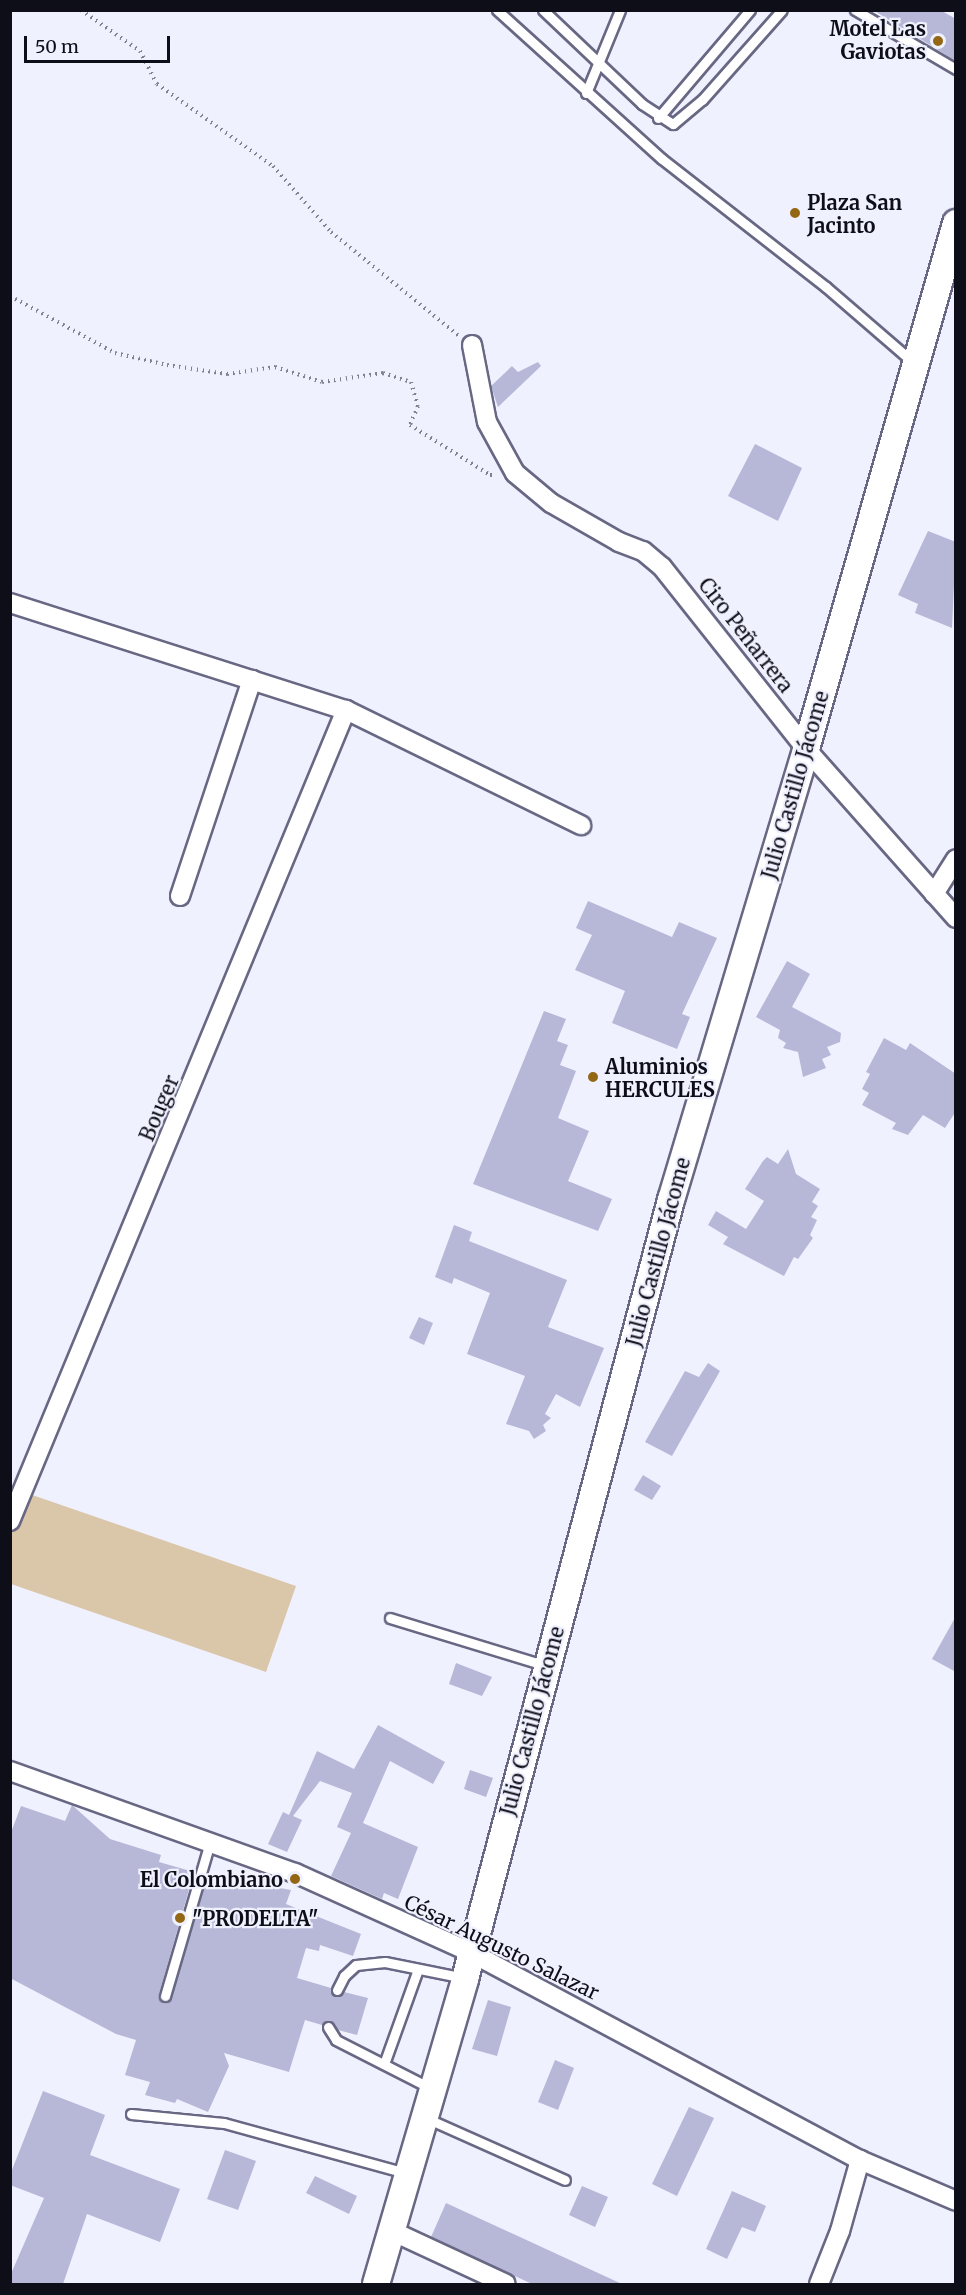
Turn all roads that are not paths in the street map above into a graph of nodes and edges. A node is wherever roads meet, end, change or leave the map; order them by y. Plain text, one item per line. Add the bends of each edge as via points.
1 (496, 10) edge
2 (543, 10) edge
3 (620, 10) edge
4 (750, 10) edge
5 (782, 10) edge
6 (855, 10) edge
7 (600, 63) junction
8 (956, 69) edge
9 (586, 93) junction
10 (658, 118) junction
11 (956, 223) edge
12 (472, 345) road end
13 (915, 365) junction
14 (10, 603) edge
15 (252, 680) junction
16 (346, 710) junction
17 (806, 748) junction
18 (581, 825) dead end
19 (956, 859) edge
20 (934, 894) junction
21 (180, 896) dead end
22 (956, 918) edge
23 (10, 1521) edge
24 (390, 1618) dead end
25 (546, 1666) junction
26 (10, 1771) edge
27 (210, 1842) junction
28 (470, 1952) junction
29 (418, 1968) junction
30 (465, 1979) junction
31 (337, 1990) dead end
32 (165, 1996) dead end
33 (328, 2027) dead end
34 (384, 2064) junction
35 (434, 2090) junction
36 (131, 2114) dead end
37 (426, 2118) junction
38 (860, 2160) junction
39 (410, 2174) junction
40 (565, 2180) dead end
41 (956, 2201) edge
42 (394, 2232) junction
43 (376, 2284) edge
44 (506, 2284) edge
45 (819, 2284) edge

1 - 9 lane
2 - 7 lane
3 - 7 lane
4 - 10 lane
5 - 10 lane via 678,122
6 - 8 lane
7 - 9 lane
7 - 10 lane
9 - 13 lane via 662,159 826,287
11 - 13 main road, Julio Castillo Jácome
12 - 17 street, Ciro Peñarrera via 487,422 515,472 551,503 619,542 643,551 662,567
13 - 17 main road, Julio Castillo Jácome
14 - 15 street
15 - 16 street
15 - 21 street
16 - 18 street
16 - 23 street, Bouger
17 - 20 street, Ciro Peñarrera
17 - 25 main road, Julio Castillo Jácome via 671,1200
19 - 20 street
20 - 22 street, Ciro Peñarrera
24 - 25 lane
25 - 28 main road, Julio Castillo Jácome
26 - 27 street, César Augusto Salazar
27 - 28 street, César Augusto Salazar via 295,1873
27 - 32 lane
28 - 30 main road, Julio Castillo Jácome
28 - 38 street, César Augusto Salazar
29 - 30 lane
29 - 31 lane via 385,1962 356,1965
29 - 34 lane
30 - 35 main road, Julio Castillo Jácome
33 - 34 lane via 336,2040
34 - 35 lane
35 - 37 main road, Julio Castillo Jácome
36 - 39 lane via 224,2123
37 - 39 main road, Julio Castillo Jácome
37 - 40 lane
38 - 41 street, César Augusto Salazar
38 - 45 street via 840,2231
39 - 42 main road, Julio Castillo Jácome
42 - 43 main road, Julio Castillo Jácome
42 - 44 street

